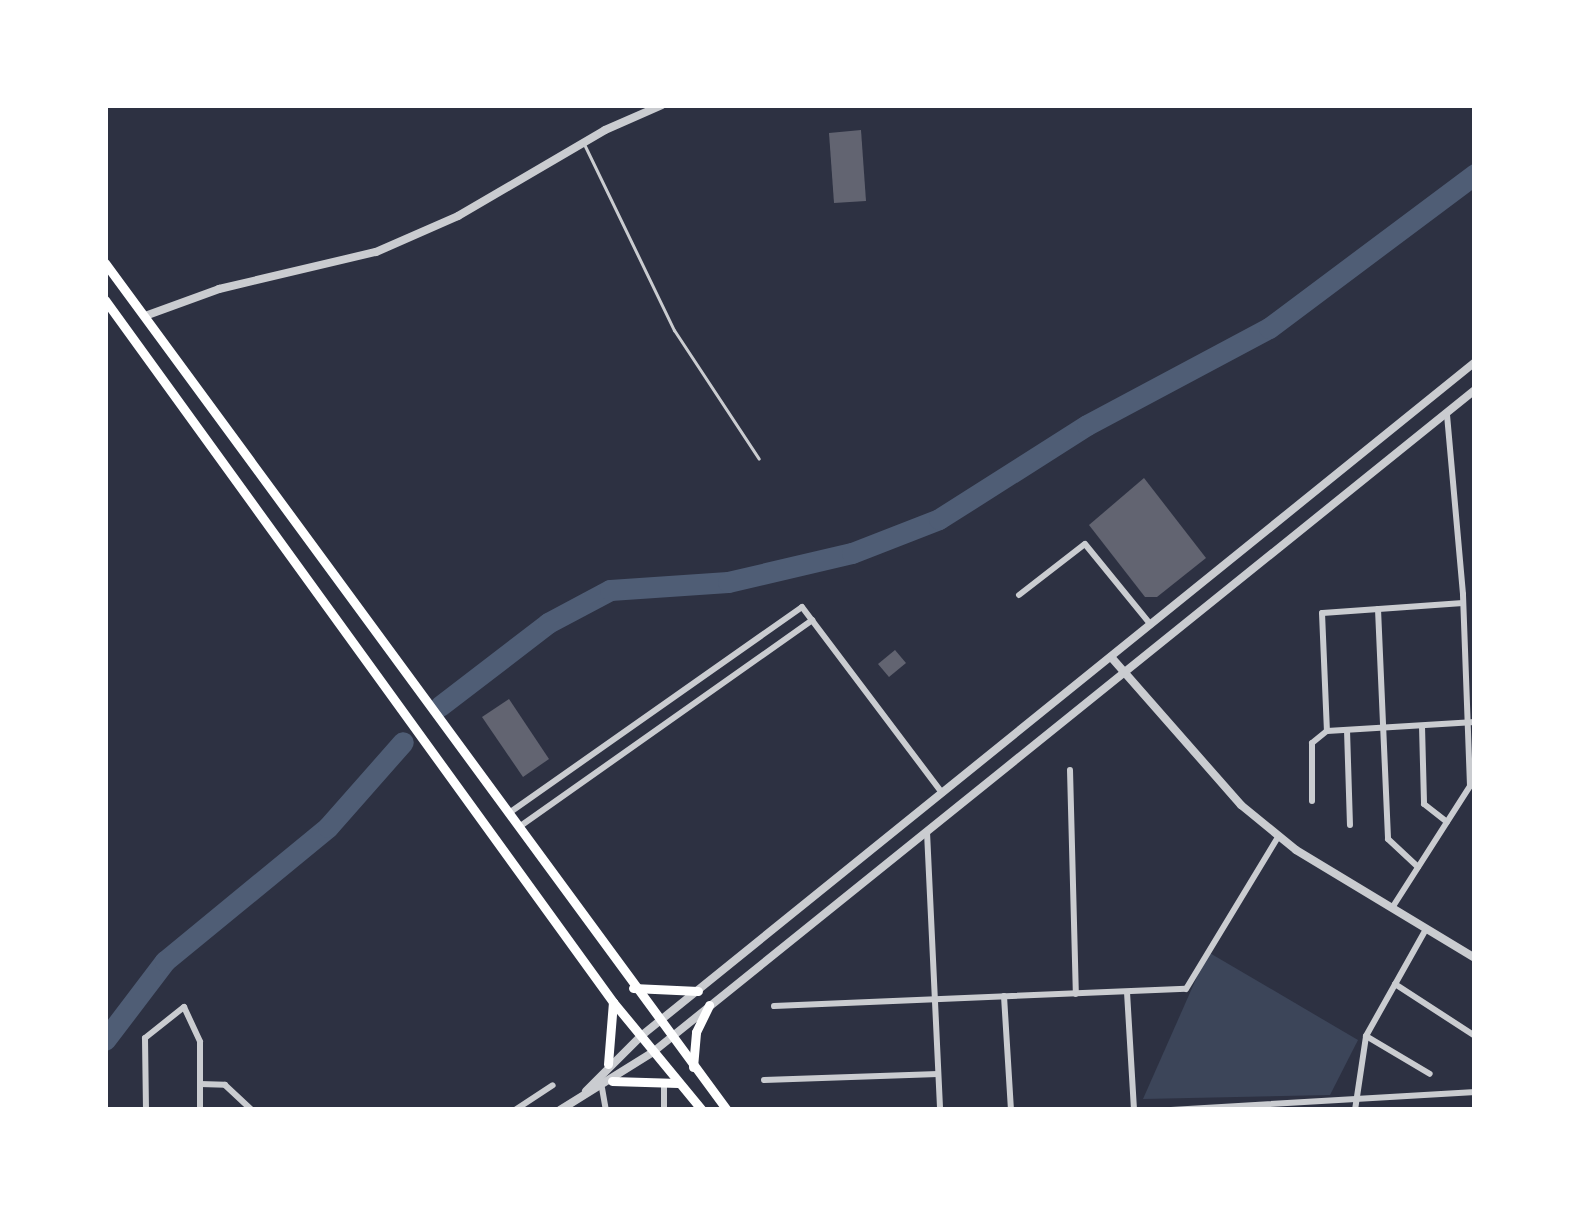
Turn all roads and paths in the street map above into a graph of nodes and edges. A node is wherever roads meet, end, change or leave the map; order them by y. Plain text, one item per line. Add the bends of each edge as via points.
1 (662, 105) edge
2 (583, 142) junction
3 (105, 263) edge
4 (105, 300) edge
5 (145, 316) junction
6 (1475, 362) edge
7 (1475, 390) edge
8 (1447, 414) junction
9 (759, 459) dead end
10 (1461, 578) junction
11 (1475, 578) edge
12 (1019, 595) dead end
13 (1463, 603) junction
14 (1378, 609) junction
15 (812, 620) junction
16 (1150, 625) junction
17 (1111, 656) junction
18 (1122, 670) junction
19 (1472, 723) edge
20 (1422, 726) junction
21 (1385, 728) junction
22 (1347, 730) junction
23 (1327, 731) junction
24 (616, 737) junction
25 (626, 751) junction
26 (1070, 770) dead end
27 (1472, 788) edge
28 (942, 793) junction
29 (526, 801) junction
30 (1312, 801) dead end
31 (536, 814) junction
32 (506, 815) junction
33 (1447, 822) junction
34 (1350, 825) dead end
35 (927, 828) junction
36 (516, 829) junction
37 (1279, 836) junction
38 (1418, 867) junction
39 (1392, 908) junction
40 (1426, 929) junction
41 (1475, 958) edge
42 (710, 981) junction
43 (1395, 984) junction
44 (632, 988) junction
45 (698, 991) junction
46 (1127, 992) junction
47 (1076, 994) junction
48 (719, 996) junction
49 (1004, 996) junction
50 (935, 998) junction
51 (613, 1002) junction
52 (709, 1005) junction
53 (774, 1006) dead end
54 (658, 1022) junction
55 (641, 1036) junction
56 (1366, 1036) junction
57 (1475, 1036) edge
58 (670, 1037) junction
59 (653, 1052) junction
60 (608, 1064) junction
61 (693, 1067) junction
62 (938, 1074) junction
63 (1430, 1074) dead end
64 (664, 1081) junction
65 (764, 1081) dead end
66 (200, 1084) junction
67 (607, 1084) junction
68 (680, 1084) junction
69 (554, 1085) dead end
70 (1475, 1092) edge
71 (582, 1095) junction
72 (1355, 1099) junction
73 (1239, 1108) edge
74 (146, 1110) edge
75 (200, 1110) edge
76 (252, 1110) edge
77 (515, 1110) edge
78 (560, 1110) edge
79 (606, 1110) edge
80 (664, 1110) edge
81 (702, 1110) edge
82 (727, 1110) edge
83 (940, 1110) edge
84 (1011, 1110) edge
85 (1133, 1110) edge
86 (1171, 1110) edge
87 (1355, 1110) edge

1 - 2 street
2 - 5 street via 458,216 376,252
2 - 9 lane via 674,330
3 - 5 main road
4 - 51 main road
5 - 32 main road
6 - 16 street
7 - 8 street
8 - 10 street
8 - 18 street
10 - 11 street
10 - 13 street
12 - 16 street via 1084,544
13 - 14 street
13 - 19 street
14 - 21 street
14 - 23 street via 1322,613
15 - 24 street via 802,607
15 - 25 street
15 - 28 street
16 - 17 street
17 - 18 street
17 - 28 street
18 - 35 street
18 - 37 street via 1227,791
19 - 20 street
19 - 27 street
20 - 21 street
20 - 33 street via 1424,803
21 - 22 street
21 - 38 street via 1388,839
22 - 23 street
22 - 34 street
23 - 30 street via 1312,743
24 - 25 street
24 - 29 street
25 - 31 street
26 - 47 street
27 - 33 street
28 - 42 street
29 - 31 street
29 - 32 street
31 - 36 street
32 - 36 main road
33 - 38 street
35 - 48 street
35 - 50 street
36 - 44 main road
37 - 39 street
37 - 46 street via 1186,989
38 - 39 street
39 - 40 street
40 - 41 street
40 - 43 street
42 - 45 street
42 - 48 street via 708,990
43 - 56 street
43 - 57 street
44 - 45 main road
44 - 54 main road
45 - 54 street
46 - 47 street
46 - 85 street
47 - 49 street
48 - 52 street
49 - 50 street
49 - 84 street
50 - 53 street
50 - 62 street
51 - 55 main road
51 - 60 main road
52 - 58 street
52 - 61 main road via 695,1032
54 - 55 street
54 - 58 main road
55 - 59 main road
55 - 60 street
56 - 63 street
56 - 72 street
58 - 59 street
58 - 61 main road
59 - 67 street
59 - 68 main road
60 - 71 street
61 - 82 main road
62 - 65 street
62 - 83 street
64 - 67 main road
64 - 68 main road
64 - 80 street
66 - 74 street via 200,1042 184,1007 145,1038
66 - 75 street
66 - 76 street via 225,1085
67 - 71 street
67 - 79 street
68 - 81 main road
69 - 77 street
70 - 72 street
71 - 78 street
72 - 73 street
72 - 87 street
73 - 86 street

